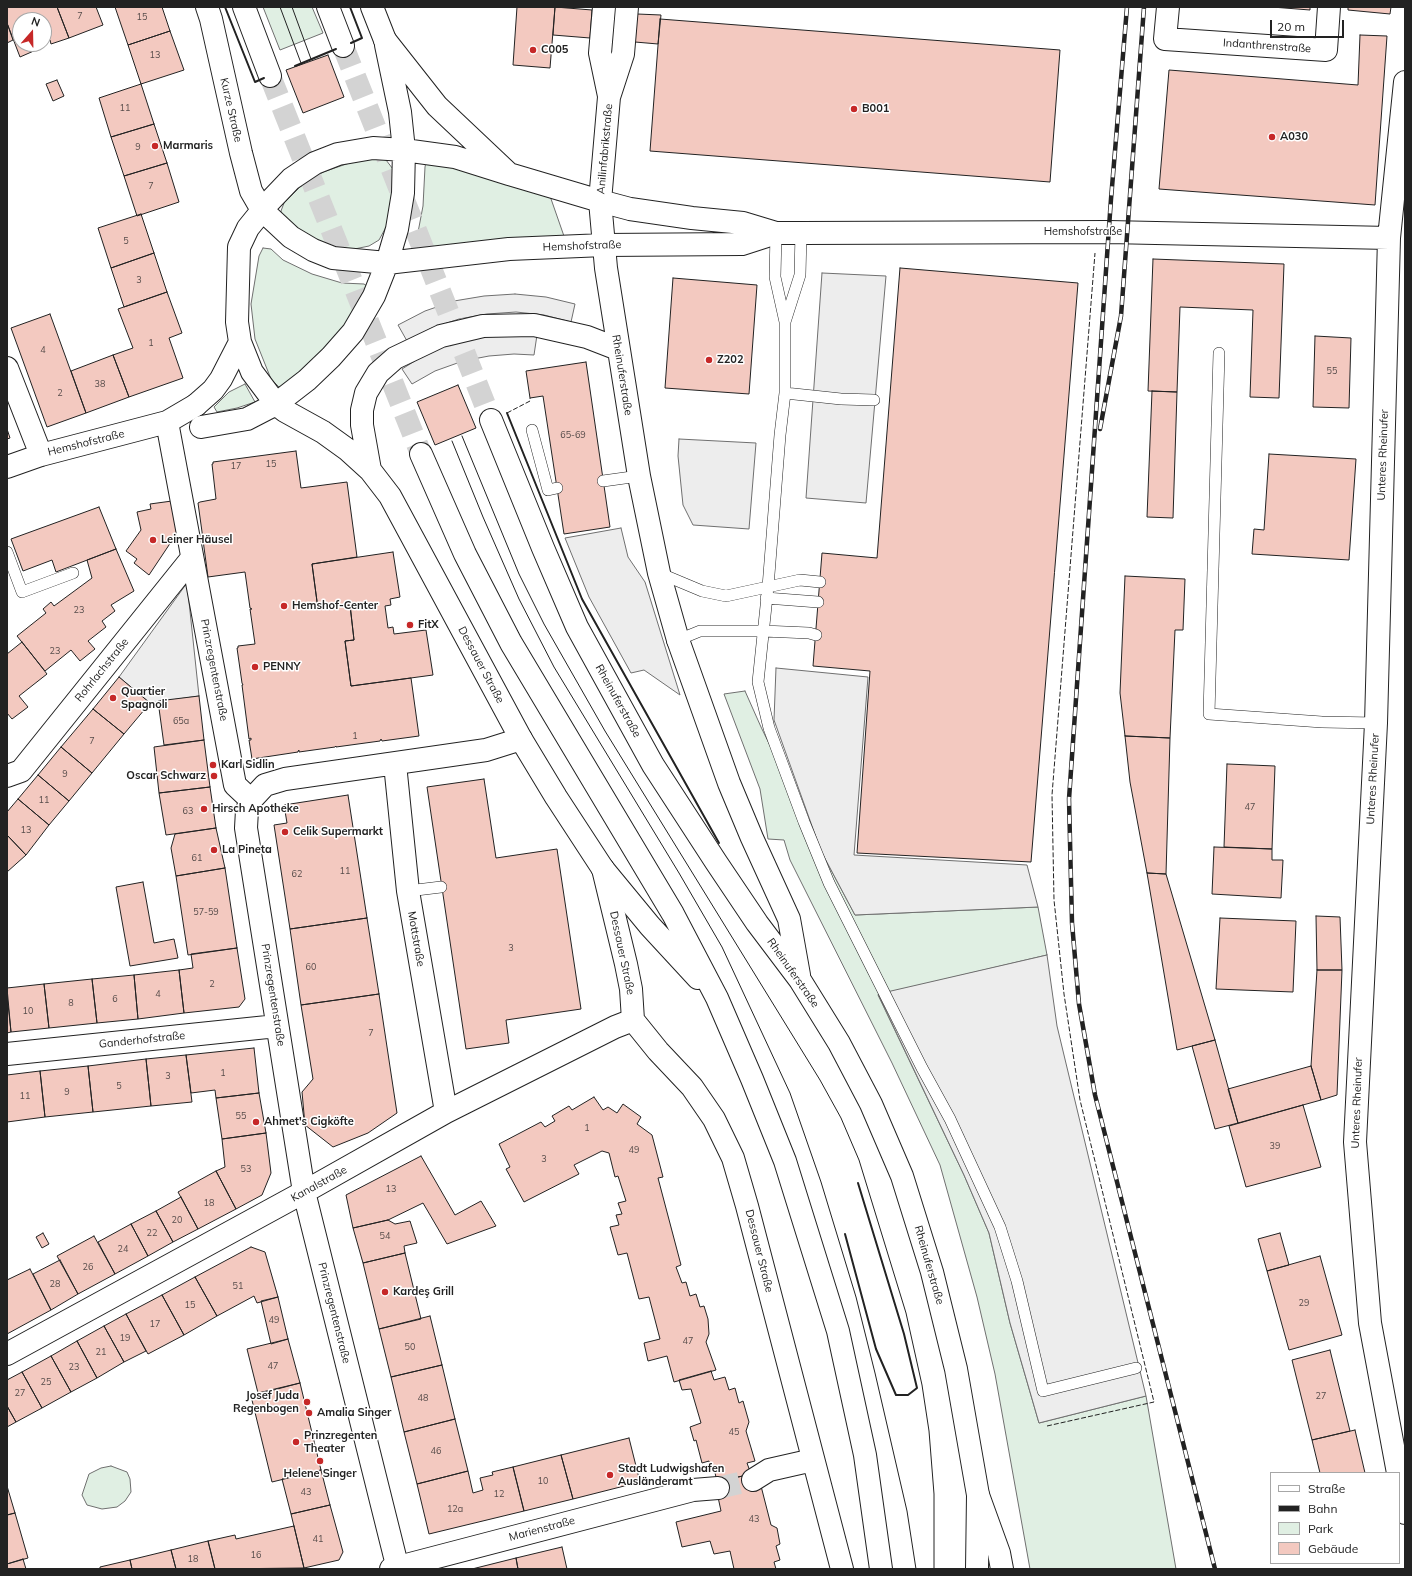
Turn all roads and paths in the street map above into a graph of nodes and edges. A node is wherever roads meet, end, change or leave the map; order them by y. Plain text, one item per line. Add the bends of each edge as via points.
1 (207, 7) edge
2 (244, 7) edge
3 (328, 7) edge
4 (372, 7) edge
5 (604, 7) edge
6 (627, 7) edge
7 (1168, 7) edge
8 (1329, 7) edge
9 (385, 40) junction
10 (343, 46) tunnel mouth
11 (270, 76) tunnel mouth
12 (1405, 82) edge
13 (609, 97) junction
14 (404, 150) junction
15 (509, 174) junction
16 (600, 201) junction
17 (262, 210) junction
18 (801, 233) junction
19 (776, 234) junction
20 (1389, 238) junction
21 (604, 245) junction
22 (387, 262) junction
23 (785, 322) junction
24 (240, 342) junction
25 (618, 349) junction
26 (1219, 353) dead end
27 (7, 368) edge
28 (785, 393) junction
29 (874, 400) dead end
30 (276, 404) junction
31 (491, 420) tunnel mouth
32 (167, 422) junction
33 (532, 430) dead end
34 (421, 454) tunnel mouth
35 (40, 455) junction
36 (7, 467) edge
37 (370, 470) junction
38 (639, 476) junction
39 (603, 482) dead end
40 (557, 488) dead end
41 (7, 552) edge
42 (192, 558) junction
43 (73, 573) dead end
44 (659, 573) junction
45 (820, 582) dead end
46 (768, 587) junction
47 (766, 598) junction
48 (818, 602) dead end
49 (763, 631) junction
50 (816, 635) dead end
51 (678, 640) junction
52 (1376, 723) junction
53 (520, 739) junction
54 (395, 764) junction
55 (7, 776) edge
56 (250, 800) junction
57 (603, 869) junction
58 (441, 887) dead end
59 (408, 891) junction
60 (800, 980) junction
61 (717, 998) junction
62 (633, 1020) junction
63 (277, 1026) junction
64 (7, 1054) edge
65 (446, 1112) junction
66 (304, 1192) junction
67 (7, 1354) edge
68 (1136, 1368) dead end
69 (814, 1460) junction
70 (1398, 1472) edge
71 (757, 1473) tunnel mouth
72 (717, 1482) tunnel mouth
73 (1400, 1486) edge
74 (978, 1495) junction
75 (1405, 1513) edge
76 (396, 1568) edge
77 (842, 1569) edge
78 (881, 1569) edge
79 (977, 1569) edge
80 (1002, 1569) edge

1 - 17 main road, Kurze Straße via 251,191
2 - 11 main road
3 - 10 main road
4 - 9 main road
5 - 13 main road, Anilinfabrikstraße via 600,53
6 - 13 main road, Anilinfabrikstraße via 624,54
7 - 8 main road, Indanthrenstraße via 1165,39 1326,50
9 - 14 main road via 400,112
9 - 15 main road via 437,106
12 - 20 main road, Unteres Rheinufer
13 - 16 main road, Anilinfabrikstraße
14 - 15 main road via 455,157
14 - 17 main road via 366,149 338,154 316,163 291,179
14 - 22 main road via 403,193 398,229
15 - 16 main road, Hemshofstraße
16 - 19 main road, Hemshofstraße via 638,210 743,223
16 - 21 main road, Rheinuferstraße
17 - 22 main road, Hemshofstraße via 291,237 313,250 333,258
17 - 24 main road via 248,228 239,247 237,322
18 - 19 main road, Hemshofstraße
18 - 20 main road, Hemshofstraße via 1109,232
18 - 23 lane via 800,275
19 - 21 main road, Hemshofstraße via 742,244
19 - 23 lane via 775,277
20 - 52 main road, Unteres Rheinufer
21 - 22 main road, Hemshofstraße via 509,249
21 - 25 main road, Rheinuferstraße
22 - 30 main road via 374,296 353,332 332,358
23 - 28 lane
24 - 30 main road via 252,372
24 - 32 main road, Hemshofstraße via 213,390 196,405
25 - 37 main road via 587,337 534,325 483,326 441,336 395,358 378,373 366,393 362,410
25 - 38 main road, Rheinuferstraße
26 - 52 lane via 1209,714
27 - 35 main road
28 - 29 lane
28 - 46 lane
30 - 32 main road, Hemshofstraße via 247,419 201,427
30 - 37 main road, Dessauer Straße via 323,432
31 - 60 main road, Rheinuferstraße via 577,627 658,771 757,923
32 - 35 main road, Hemshofstraße
32 - 42 main road, Prinzregentenstraße
33 - 40 lane via 548,490
34 - 61 main road via 465,554 511,643 673,914
35 - 36 main road, Hemshofstraße
37 - 53 main road, Dessauer Straße via 390,496
38 - 39 lane
38 - 44 main road, Rheinuferstraße
41 - 43 lane via 22,592
42 - 55 main road, Rohrlachstraße via 21,771
42 - 56 main road, Prinzregentenstraße via 235,785
44 - 46 lane via 702,591 726,596
44 - 51 main road, Rheinuferstraße
45 - 46 lane via 800,580
46 - 47 lane
47 - 48 lane
47 - 49 lane
49 - 50 lane
49 - 51 lane via 700,631
49 - 68 lane via 758,682 769,728 829,883 950,1119 1000,1227 1043,1391
51 - 60 main road, Rheinuferstraße via 729,783 789,918
52 - 70 main road, Unteres Rheinufer via 1355,1142 1370,1322
53 - 54 main road via 486,750
53 - 57 main road, Dessauer Straße
54 - 56 main road via 284,779 265,785
54 - 59 main road, Mottstraße
56 - 63 main road, Prinzregentenstraße via 246,828
57 - 61 main road via 650,926
57 - 62 main road, Dessauer Straße via 631,989
58 - 59 lane
59 - 65 main road, Mottstraße
60 - 74 main road, Rheinuferstraße via 839,1043 871,1104 902,1176 932,1272 956,1369
61 - 78 main road via 785,1161 838,1331 865,1455
62 - 65 main road, Kanalstraße
62 - 69 main road, Dessauer Straße via 692,1087 714,1119 733,1158
63 - 64 main road, Ganderhofstraße
63 - 66 main road, Prinzregentenstraße
65 - 66 main road, Kanalstraße
66 - 67 main road, Kanalstraße
66 - 76 main road, Prinzregentenstraße
69 - 71 main road
69 - 77 main road, Dessauer Straße
72 - 76 main road, Marienstraße
73 - 75 main road
74 - 79 main road, Rheinuferstraße
74 - 80 main road via 999,1553

